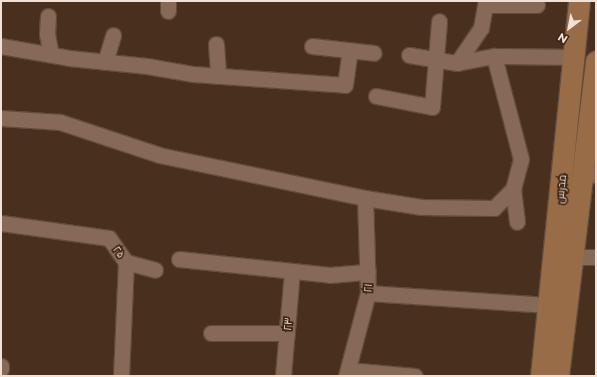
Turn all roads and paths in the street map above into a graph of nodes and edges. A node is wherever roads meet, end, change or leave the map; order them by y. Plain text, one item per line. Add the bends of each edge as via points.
1 (579, 1) edge
2 (487, 3) edge
3 (537, 5) dead end
4 (48, 16) dead end
5 (440, 21) dead end
6 (113, 35) dead end
7 (216, 44) dead end
8 (1, 46) edge
9 (312, 46) dead end
10 (350, 51) junction
11 (374, 53) dead end
12 (51, 55) junction
13 (409, 55) dead end
14 (494, 56) junction
15 (574, 57) junction
16 (435, 59) junction
17 (596, 61) edge
18 (105, 62) junction
19 (457, 63) junction
20 (218, 76) junction
21 (376, 96) dead end
22 (592, 105) edge
23 (1, 118) edge
24 (589, 175) edge
25 (513, 189) junction
26 (365, 198) junction
27 (1, 222) edge
28 (517, 222) dead end
29 (574, 257) junction
30 (596, 257) edge
31 (179, 260) dead end
32 (126, 262) junction
33 (155, 270) dead end
34 (292, 272) junction
35 (368, 272) junction
36 (368, 293) junction
37 (548, 305) junction
38 (211, 332) dead end
39 (287, 332) junction
40 (347, 373) edge
41 (121, 376) edge
42 (284, 376) edge
43 (414, 376) edge
44 (541, 376) edge
45 (558, 376) edge

1 - 15 main road, مدرس
2 - 3 street
2 - 19 street via 481,28
4 - 12 street via 46,34
5 - 16 street
6 - 18 street
7 - 20 street
8 - 12 street
9 - 10 street
10 - 11 street
10 - 20 street via 345,85
12 - 18 street
13 - 16 street
14 - 15 street
14 - 19 street
14 - 25 street via 521,159
15 - 37 main road, مدرس
16 - 19 street
16 - 21 street via 432,107
17 - 22 main road, مدرس
18 - 20 street
22 - 24 main road, مدرس
23 - 26 street via 60,122 159,155
24 - 29 main road, مدرس
25 - 26 street via 494,208 421,206
25 - 28 street
26 - 35 street, ۲۱
27 - 32 street, ۲۵ via 109,238
29 - 30 street
29 - 45 main road, مدرس
31 - 34 street
32 - 33 street
32 - 41 street, ۲۵
34 - 35 street via 330,275
34 - 39 street, ۲۳
35 - 36 street, ۲۱
36 - 37 street
36 - 40 street, ۲۱
37 - 44 main road, مدرس
38 - 39 street
39 - 42 street, ۲۳
40 - 43 street

